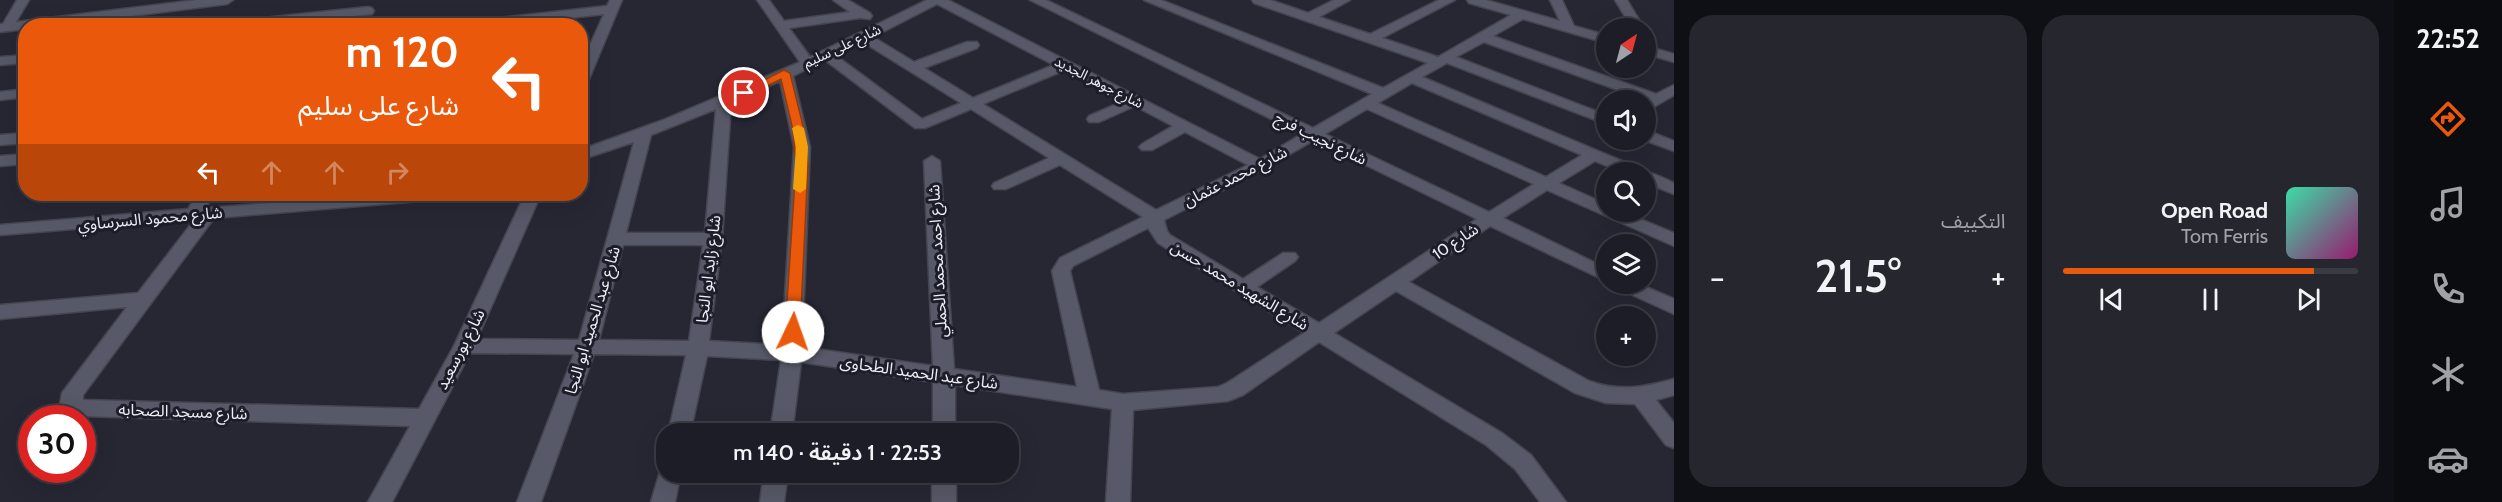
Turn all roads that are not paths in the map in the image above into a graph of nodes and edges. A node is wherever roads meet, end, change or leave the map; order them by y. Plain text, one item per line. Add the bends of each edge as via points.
1 (23, 0) edge
2 (91, 0) edge
3 (226, 0) edge
4 (766, 0) edge
5 (839, 0) edge
6 (937, 0) edge
7 (1036, 0) edge
8 (1150, 0) edge
9 (1258, 0) edge
10 (1344, 0) edge
11 (1449, 0) edge
12 (1473, 0) edge
13 (1556, 0) edge
14 (1621, 0) edge
15 (184, 3) edge
16 (1496, 3) edge
17 (614, 5) edge
18 (369, 6) edge
19 (862, 14) junction
20 (1522, 14) junction
21 (1309, 17) junction
22 (77, 18) edge
23 (88, 18) edge
24 (283, 18) edge
25 (520, 18) edge
26 (1632, 18) edge
27 (887, 25) junction
28 (18, 26) edge
29 (779, 26) junction
30 (3, 27) edge
31 (1569, 28) junction
32 (863, 36) junction
33 (1596, 36) edge
34 (1483, 37) junction
35 (1371, 39) junction
36 (598, 44) junction
37 (588, 45) edge
38 (972, 45) dead end
39 (1656, 51) edge
40 (826, 55) junction
41 (1674, 58) edge
42 (18, 60) edge
43 (1443, 60) junction
44 (0, 62) edge
45 (807, 63) junction
46 (1065, 64) junction
47 (588, 66) edge
48 (913, 67) junction
49 (784, 73) junction
50 (1412, 78) junction
51 (1674, 89) edge
52 (1619, 90) edge
53 (18, 94) edge
54 (1384, 94) junction
55 (0, 96) edge
56 (1656, 100) edge
57 (1136, 101) junction
58 (724, 102) junction
59 (972, 104) junction
60 (1367, 104) junction
61 (1596, 116) edge
62 (1094, 119) dead end
63 (1185, 126) junction
64 (644, 134) junction
65 (1314, 134) junction
66 (18, 139) edge
67 (1656, 139) edge
68 (0, 140) edge
69 (1674, 146) edge
70 (1147, 147) dead end
71 (588, 152) edge
72 (1593, 155) junction
73 (1060, 159) junction
74 (18, 160) edge
75 (0, 161) edge
76 (932, 161) dead end
77 (1610, 162) edge
78 (1260, 165) junction
79 (1656, 181) edge
80 (1546, 183) junction
81 (1000, 186) dead end
82 (1674, 189) edge
83 (314, 201) edge
84 (530, 201) edge
85 (1596, 206) edge
86 (202, 207) edge
87 (1155, 218) junction
88 (1488, 219) junction
89 (1633, 222) edge
90 (0, 230) edge
91 (713, 238) junction
92 (618, 239) junction
93 (1674, 240) edge
94 (1289, 257) dead end
95 (1596, 270) edge
96 (1395, 282) junction
97 (1244, 287) junction
98 (1646, 294) edge
99 (144, 299) junction
100 (1674, 307) edge
101 (0, 312) edge
102 (1320, 333) junction
103 (464, 346) junction
104 (587, 347) junction
105 (698, 348) junction
106 (792, 353) junction
107 (944, 376) junction
108 (1674, 387) edge
109 (1641, 397) junction
110 (1090, 398) junction
111 (1123, 402) junction
112 (423, 418) junction
113 (681, 423) edge
114 (782, 423) edge
115 (944, 423) edge
116 (1674, 439) edge
117 (667, 483) edge
118 (775, 483) edge
119 (944, 483) edge
120 (380, 502) edge
121 (529, 502) edge
122 (663, 502) edge
123 (772, 502) edge
124 (944, 502) edge
125 (1118, 502) edge
126 (1554, 502) edge

1 - 30 street
2 - 22 street
3 - 15 street
4 - 29 street
5 - 19 street
6 - 27 street, شارع على سليم
6 - 46 street, شارع جوهر الجديد
7 - 65 street, شارع نجيب فرج
8 - 54 street
9 - 21 street
10 - 21 street
11 - 35 street
12 - 16 street
13 - 31 street
14 - 26 street
15 - 23 street
16 - 20 street
17 - 25 street
17 - 36 street
18 - 24 street
19 - 27 street
19 - 29 street
20 - 31 street
20 - 34 street, شارع محمد عثمان
21 - 35 street
27 - 32 street, شارع على سليم
28 - 30 street
29 - 45 street
31 - 33 street
32 - 40 street, شارع على سليم
32 - 48 street, شارع الشهيد محمد حسن
34 - 43 street, شارع محمد عثمان
34 - 52 street
35 - 43 street
36 - 37 street
36 - 47 street
38 - 48 street
39 - 41 street
40 - 45 street, شارع على سليم
40 - 59 street via 920,125
42 - 44 street
43 - 50 street, شارع محمد عثمان
43 - 61 street
45 - 49 street, شارع على سليم
46 - 57 street, شارع جوهر الجديد
46 - 59 street
48 - 59 street, شارع الشهيد محمد حسن
49 - 58 street, شارع على سليم
49 - 106 street via 802,147
50 - 54 street, شارع محمد عثمان
50 - 72 street
51 - 56 street
53 - 55 street
54 - 60 street, شارع محمد عثمان
57 - 62 street
57 - 63 street, شارع جوهر الجديد
58 - 64 street, شارع على سليم
58 - 91 street, شارع زايد ابو النجا
59 - 73 street, شارع الشهيد محمد حسن
60 - 65 street, شارع محمد عثمان
60 - 80 street
63 - 70 street
63 - 78 street, شارع جوهر الجديد
64 - 71 street, شارع على سليم
64 - 92 street, شارع عبد الحميد ابو النجا
65 - 78 street, شارع محمد عثمان
65 - 88 street, شارع نجيب فرج
66 - 68 street
67 - 69 street
72 - 77 street
72 - 80 street, شارع 10
73 - 81 street
73 - 87 street, شارع الشهيد محمد حسن
74 - 75 street
76 - 107 street, شارع احمد محمد الحملي
78 - 87 street, شارع محمد عثمان
79 - 82 street
80 - 85 street
80 - 88 street, شارع 10
83 - 86 street, شارع محمود السرساوي
84 - 103 street, شارع بورسعيد
86 - 90 street, شارع محمود السرساوي
86 - 99 street, شارع مسجد الصحابه
87 - 97 street, شارع الشهيد محمد حسن via 1164,239
87 - 110 street, شارع محمد عثمان via 1062,266
88 - 95 street, شارع نجيب فرج
88 - 96 street, شارع 10
89 - 93 street
91 - 92 street
91 - 105 street, شارع زايد ابو النجا
92 - 104 street, شارع عبد الحميد ابو النجا
94 - 97 street
96 - 102 street, شارع 10
96 - 109 street via 1582,387 1601,395
97 - 102 street, شارع الشهيد محمد حسن
98 - 100 street
99 - 101 street
99 - 112 street, شارع مسجد الصحابه via 73,393 71,404 82,408
102 - 111 street, شارع عبد الحميد الطحاوى via 1220,395
102 - 126 street, شارع الشهيد محمد حسن via 1494,438 1523,462
103 - 104 street, شارع عبد الحميد الطحاوى
103 - 112 street, شارع بورسعيد
104 - 105 street, شارع عبد الحميد الطحاوى
104 - 121 street, شارع عبد الحميد ابو النجا
105 - 106 street, شارع عبد الحميد الطحاوى
105 - 113 street, شارع زايد ابو النجا
106 - 107 street, شارع عبد الحميد الطحاوى
106 - 114 street
107 - 110 street, شارع عبد الحميد الطحاوى
107 - 115 street, شارع احمد محمد الحملي
108 - 109 street
109 - 116 street
110 - 111 street, شارع عبد الحميد الطحاوى
111 - 125 street
112 - 120 street, شارع بورسعيد
117 - 122 street
118 - 123 street
119 - 124 street

